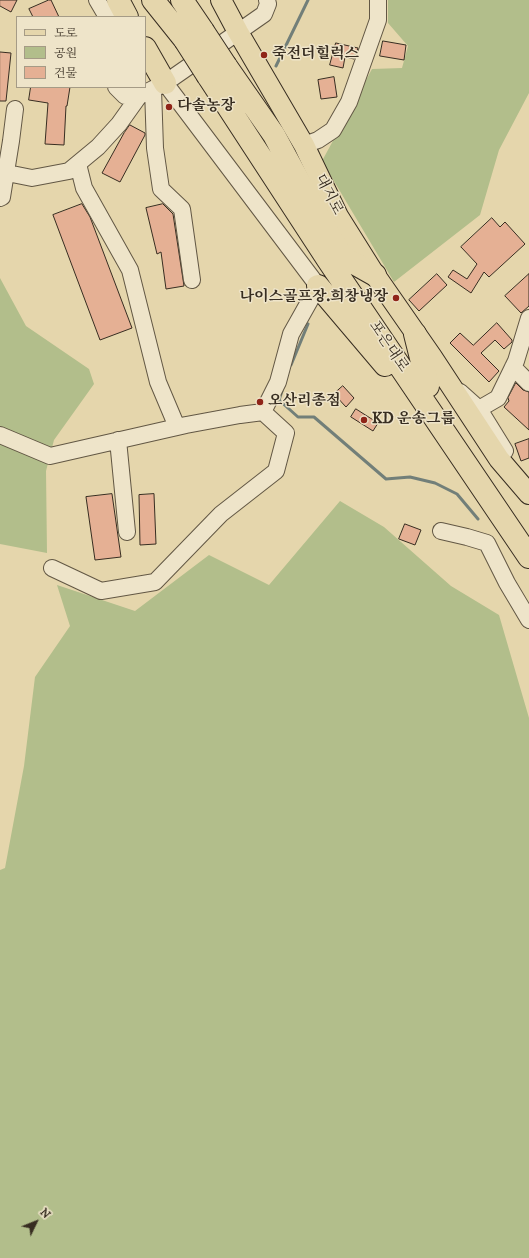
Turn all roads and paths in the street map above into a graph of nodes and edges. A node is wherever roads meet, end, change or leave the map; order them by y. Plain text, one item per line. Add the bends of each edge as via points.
1 (97, 0) edge
2 (118, 0) edge
3 (153, 0) edge
4 (182, 0) edge
5 (221, 0) edge
6 (267, 0) edge
7 (378, 0) edge
8 (106, 16) edge
9 (126, 16) edge
10 (238, 32) junction
11 (194, 35) junction
12 (146, 51) edge
13 (217, 71) junction
14 (159, 86) junction
15 (117, 88) edge
16 (139, 96) junction
17 (15, 109) dead end
18 (304, 145) junction
19 (78, 164) junction
20 (3, 170) edge
21 (0, 198) edge
22 (343, 257) junction
23 (375, 275) junction
24 (192, 280) dead end
25 (318, 286) junction
26 (529, 318) edge
27 (415, 334) joint
28 (514, 367) junction
29 (529, 383) edge
30 (442, 384) junction
31 (479, 409) junction
32 (263, 412) junction
33 (177, 427) junction
34 (0, 435) edge
35 (118, 440) junction
36 (529, 485) edge
37 (478, 486) junction
38 (529, 494) edge
39 (441, 531) dead end
40 (127, 532) dead end
41 (528, 553) edge
42 (52, 568) dead end
43 (529, 573) edge
44 (529, 620) edge

1 - 8 street
2 - 9 highway
3 - 11 highway
4 - 11 highway
5 - 10 main road, 대지로
6 - 10 street via 264,14
7 - 18 street via 378,20 349,102 333,130
10 - 14 street
10 - 18 main road, 대지로
11 - 13 highway, bridge
12 - 14 highway
13 - 22 highway, 포은대로 via 274,135
13 - 37 highway, 포은대로 via 328,260
14 - 16 street
14 - 24 street via 155,148 160,189 182,209
14 - 25 street
15 - 16 street via 125,96
16 - 19 street via 119,124
17 - 20 street
18 - 23 main road, 대지로 via 338,216
19 - 20 street via 69,171 32,178
19 - 33 street via 84,188 130,270 158,382
20 - 21 street
22 - 23 highway
22 - 30 highway, 포은대로 via 414,368
23 - 27 main road, 대지로
25 - 32 street via 291,334 278,382
25 - 37 highway via 392,372
26 - 28 street
27 - 30 highway
28 - 29 street
28 - 31 street via 498,398
30 - 31 street
30 - 38 main road via 499,460
30 - 41 highway, 포은대로
31 - 36 street via 513,465
32 - 33 street
32 - 42 street via 286,433 276,471 221,514 155,582 101,591
33 - 35 street
34 - 35 street via 50,456
35 - 40 street
37 - 41 highway, 포은대로
37 - 43 highway
39 - 44 street via 487,543

